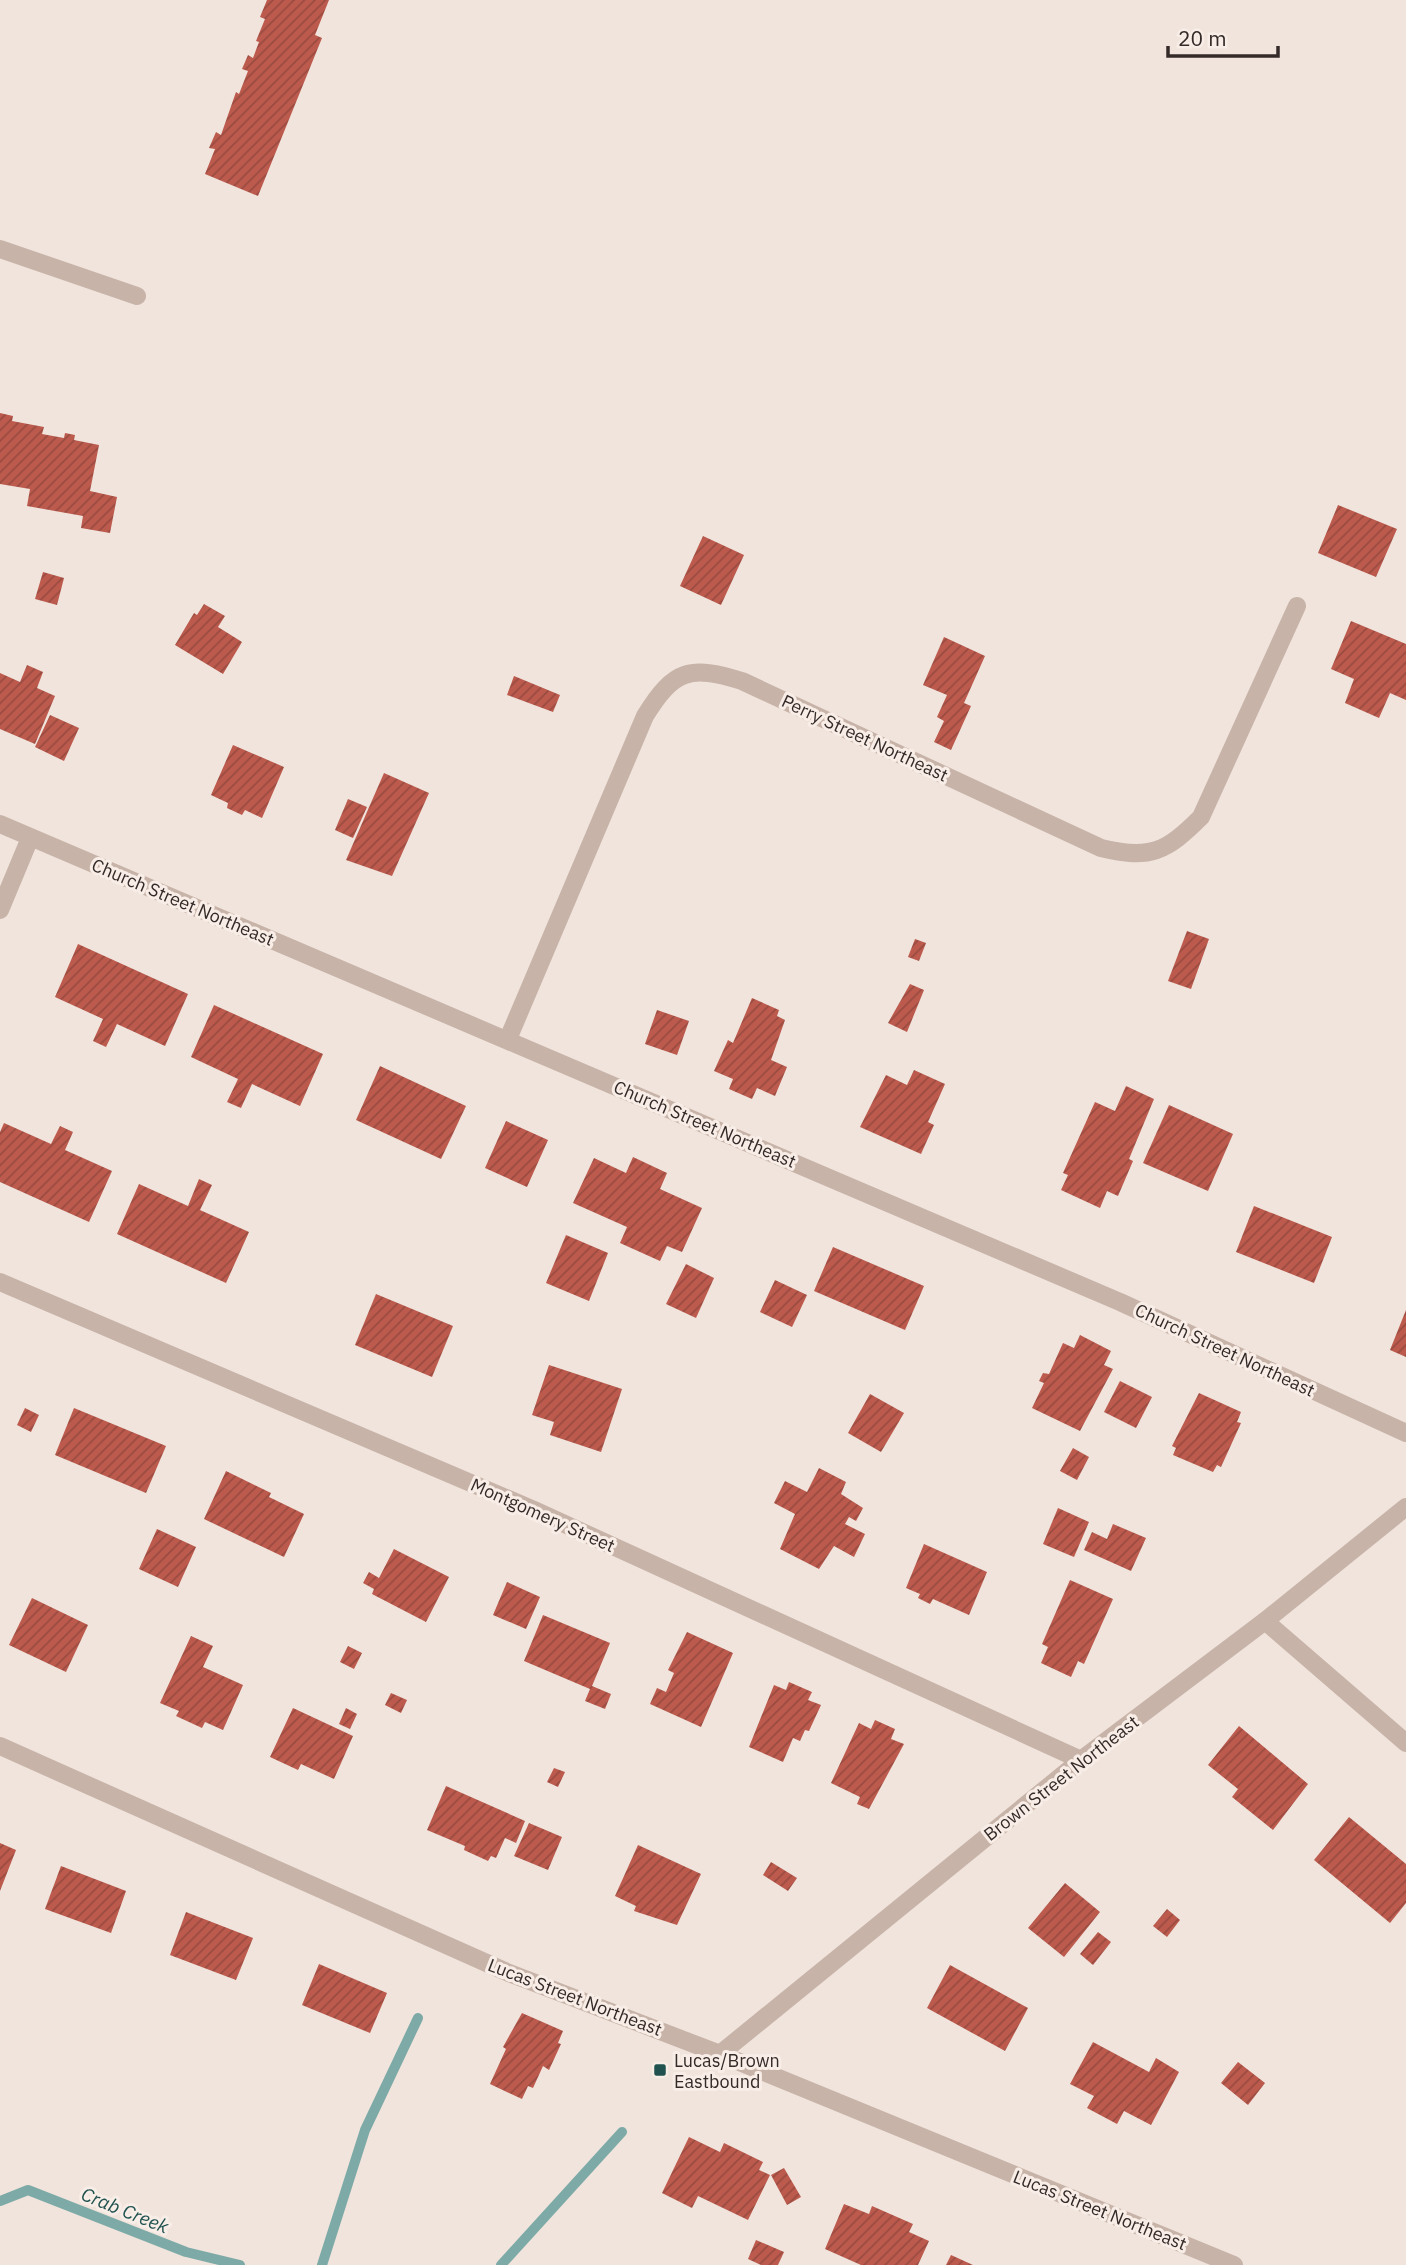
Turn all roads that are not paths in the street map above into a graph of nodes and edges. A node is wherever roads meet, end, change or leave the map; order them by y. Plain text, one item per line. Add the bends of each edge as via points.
1 (0, 249) edge
2 (137, 296) dead end
3 (1297, 606) dead end
4 (0, 824) edge
5 (30, 838) junction
6 (0, 910) edge
7 (508, 1039) junction
8 (0, 1282) edge
9 (1406, 1433) edge
10 (1406, 1507) edge
11 (1265, 1621) junction
12 (1406, 1744) edge
13 (0, 1746) edge
14 (1081, 1760) junction
15 (720, 2054) junction
16 (1234, 2265) edge

1 - 2 street
3 - 7 street, Perry Street Northeast via 1201,817 1156,852 1131,856 1101,848 742,681 711,672 685,673 663,688 645,716
4 - 5 street, Church Street Northeast
5 - 6 street
5 - 7 street, Church Street Northeast
7 - 9 street, Church Street Northeast via 1120,1302
8 - 14 street, Montgomery Street via 534,1510
10 - 11 street, Brown Street Northeast
11 - 12 street
11 - 14 street, Brown Street Northeast
13 - 15 street, Lucas Street Northeast via 509,1973
14 - 15 street, Brown Street Northeast
15 - 16 street, Lucas Street Northeast

